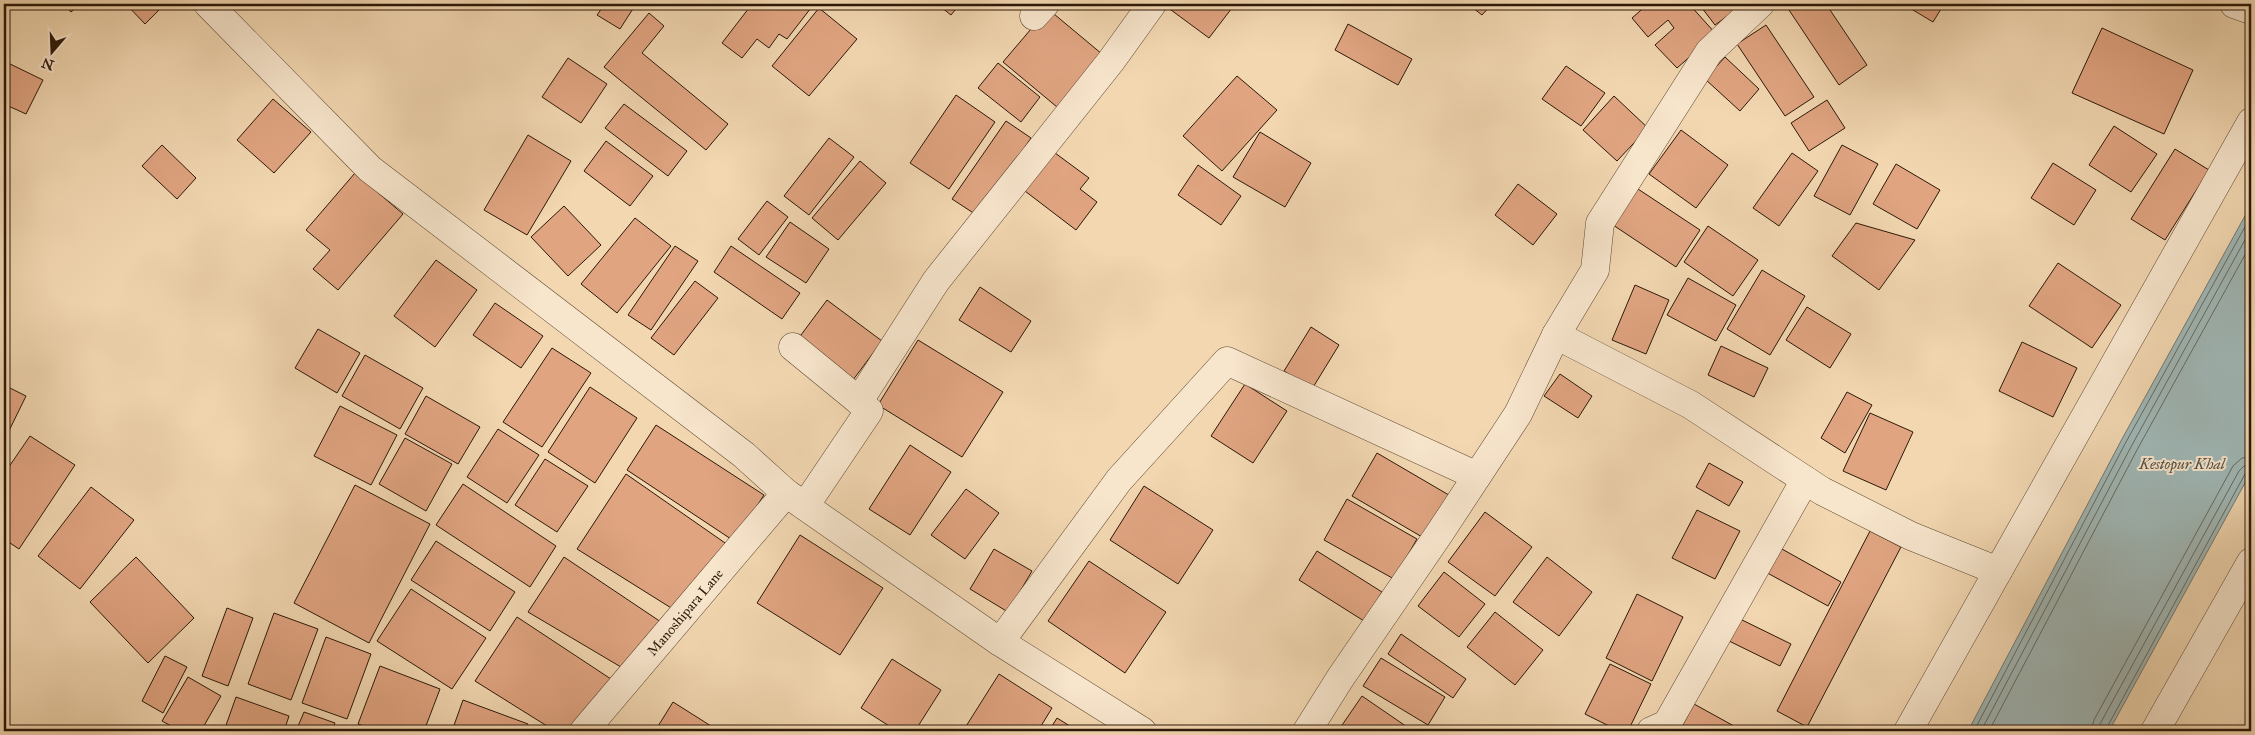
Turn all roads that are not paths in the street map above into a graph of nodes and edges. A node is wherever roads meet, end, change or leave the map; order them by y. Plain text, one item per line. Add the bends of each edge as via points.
1 (208, 4) edge
2 (1152, 4) edge
3 (1760, 4) edge
4 (2234, 4) edge
5 (2251, 10) edge
6 (2251, 122) edge
7 (1556, 335) junction
8 (793, 347) dead end
9 (859, 401) junction
10 (1477, 476) junction
11 (1805, 480) junction
12 (796, 500) junction
13 (2251, 562) edge
14 (1998, 571) junction
15 (1000, 642) junction
16 (584, 731) edge
17 (1142, 731) edge
18 (1307, 731) edge
19 (1652, 731) edge
20 (1908, 731) edge
21 (2155, 731) edge

1 - 12 street via 370,169 744,455
2 - 9 street via 1111,61 936,281
3 - 7 street via 1709,52 1600,223 1595,270
4 - 5 street
6 - 14 street
7 - 10 street via 1518,414
7 - 11 street via 1691,405
8 - 9 street
9 - 12 street, Manoshipara Lane via 870,411
10 - 15 street via 1227,361 1119,480
10 - 18 street
11 - 14 street via 1912,536
11 - 19 street via 1667,724
12 - 15 street
12 - 16 street, Manoshipara Lane
13 - 21 street
14 - 20 street
15 - 17 street

